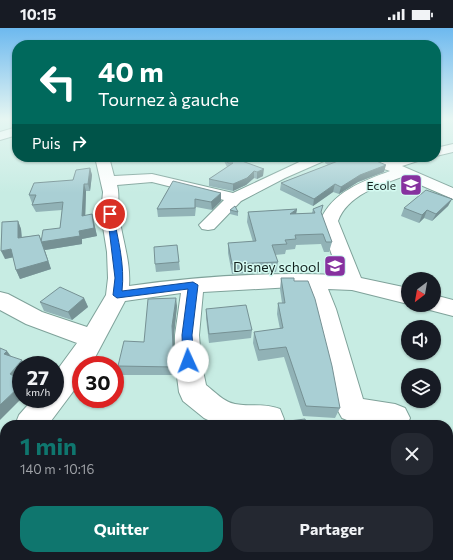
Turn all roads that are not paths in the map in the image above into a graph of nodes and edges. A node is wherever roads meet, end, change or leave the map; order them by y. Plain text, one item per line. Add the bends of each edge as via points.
1 (453, 148) edge
2 (441, 151) edge
3 (103, 162) edge
4 (310, 162) edge
5 (380, 162) edge
6 (407, 162) edge
7 (394, 169) junction
8 (264, 170) edge
9 (280, 175) junction
10 (108, 181) junction
11 (453, 194) edge
12 (235, 198) junction
13 (208, 225) dead end
14 (314, 281) junction
15 (352, 283) junction
16 (193, 285) junction
17 (401, 294) edge
18 (117, 295) junction
19 (0, 300) edge
20 (441, 305) edge
21 (453, 308) edge
22 (93, 340) junction
23 (64, 381) edge
24 (43, 408) edge
25 (395, 418) dead end
26 (34, 420) edge
27 (269, 420) dead end

1 - 2 street
3 - 10 street
4 - 9 street
5 - 7 street
6 - 7 street
7 - 11 street
7 - 15 street via 348,197 330,214 329,221
8 - 9 street
9 - 12 street
10 - 12 street via 152,178
10 - 18 street via 111,192 110,214 117,252
12 - 13 street
14 - 15 street
14 - 16 street
14 - 25 street via 325,309 352,409
15 - 17 street
16 - 18 street
16 - 27 street via 187,335 193,392 214,409 234,418
18 - 22 street
19 - 22 street via 34,318
20 - 21 street
22 - 23 street
24 - 26 street

